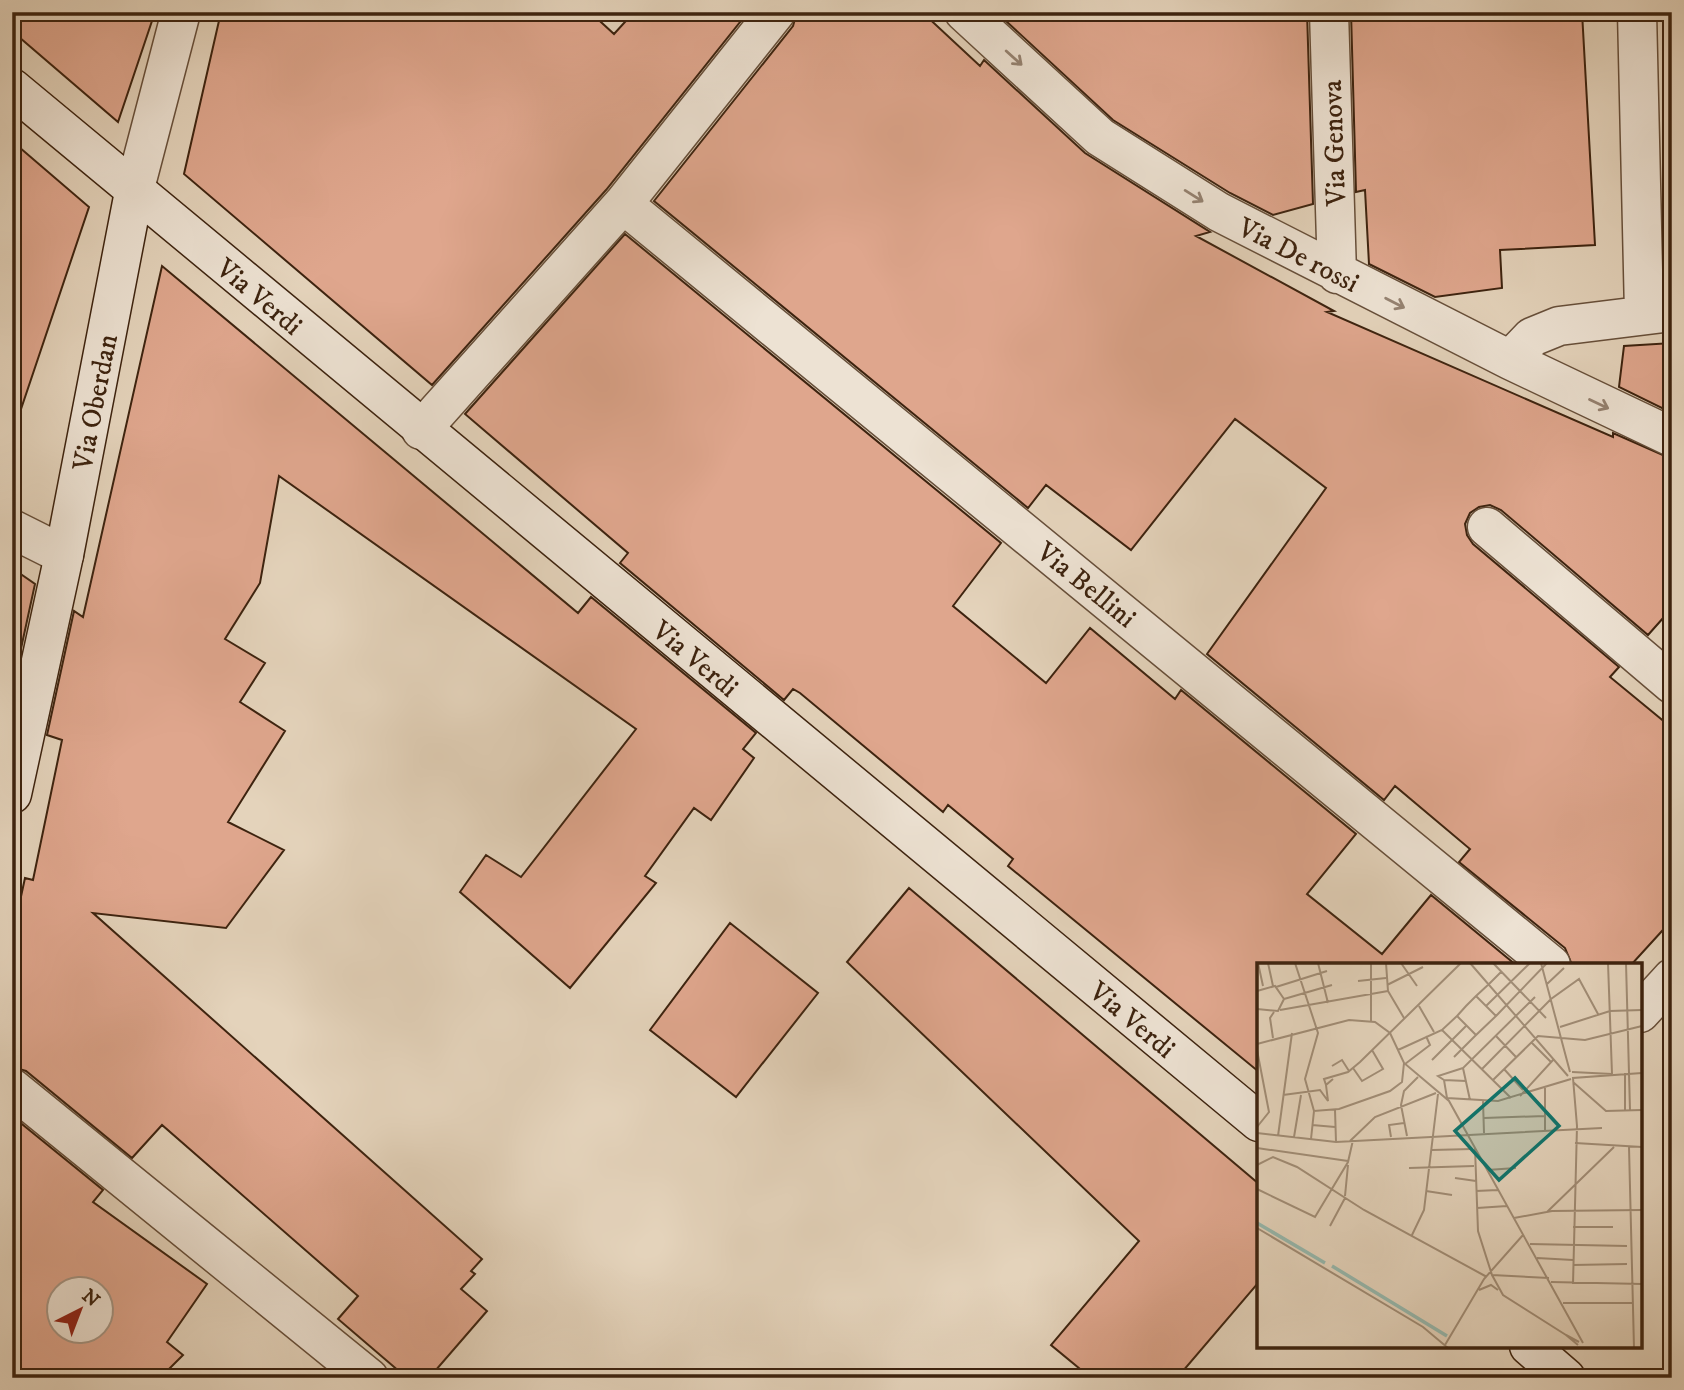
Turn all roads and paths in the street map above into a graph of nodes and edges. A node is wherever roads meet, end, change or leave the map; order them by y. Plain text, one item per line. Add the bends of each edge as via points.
1 (181, 12) edge
2 (776, 12) edge
3 (964, 12) edge
4 (1329, 12) edge
5 (1637, 12) edge
6 (12, 88) edge
7 (134, 192) junction
8 (623, 204) junction
9 (1337, 274) junction
10 (1658, 312) edge
11 (1510, 360) junction
12 (421, 430) junction
13 (1672, 437) edge
14 (1487, 527) dead end
15 (12, 530) edge
16 (64, 555) junction
17 (1672, 684) edge
18 (12, 793) edge
19 (1549, 963) edge
20 (1672, 978) edge
21 (1642, 1011) edge
22 (12, 1088) edge
23 (1257, 1120) edge
24 (1531, 1348) edge
25 (369, 1378) edge
26 (1566, 1378) edge

1 - 7 street, Via Oberdan
2 - 8 street
3 -> 9 street, Via De rossi via 1100,136 1219,212
4 - 9 street, Via Genova
5 - 10 street
6 - 7 street, Via Verdi
7 - 12 street, Via Verdi
7 - 16 street, Via Oberdan
8 - 12 street
8 - 19 street, Via Bellini
9 -> 11 street, Via De rossi
10 - 11 street via 1559,326 1532,337
11 -> 13 street, Via De rossi
12 - 23 street, Via Verdi
14 - 17 street
15 - 16 street
16 - 18 street, Via Oberdan
20 - 21 street
22 - 25 street
24 - 26 street

